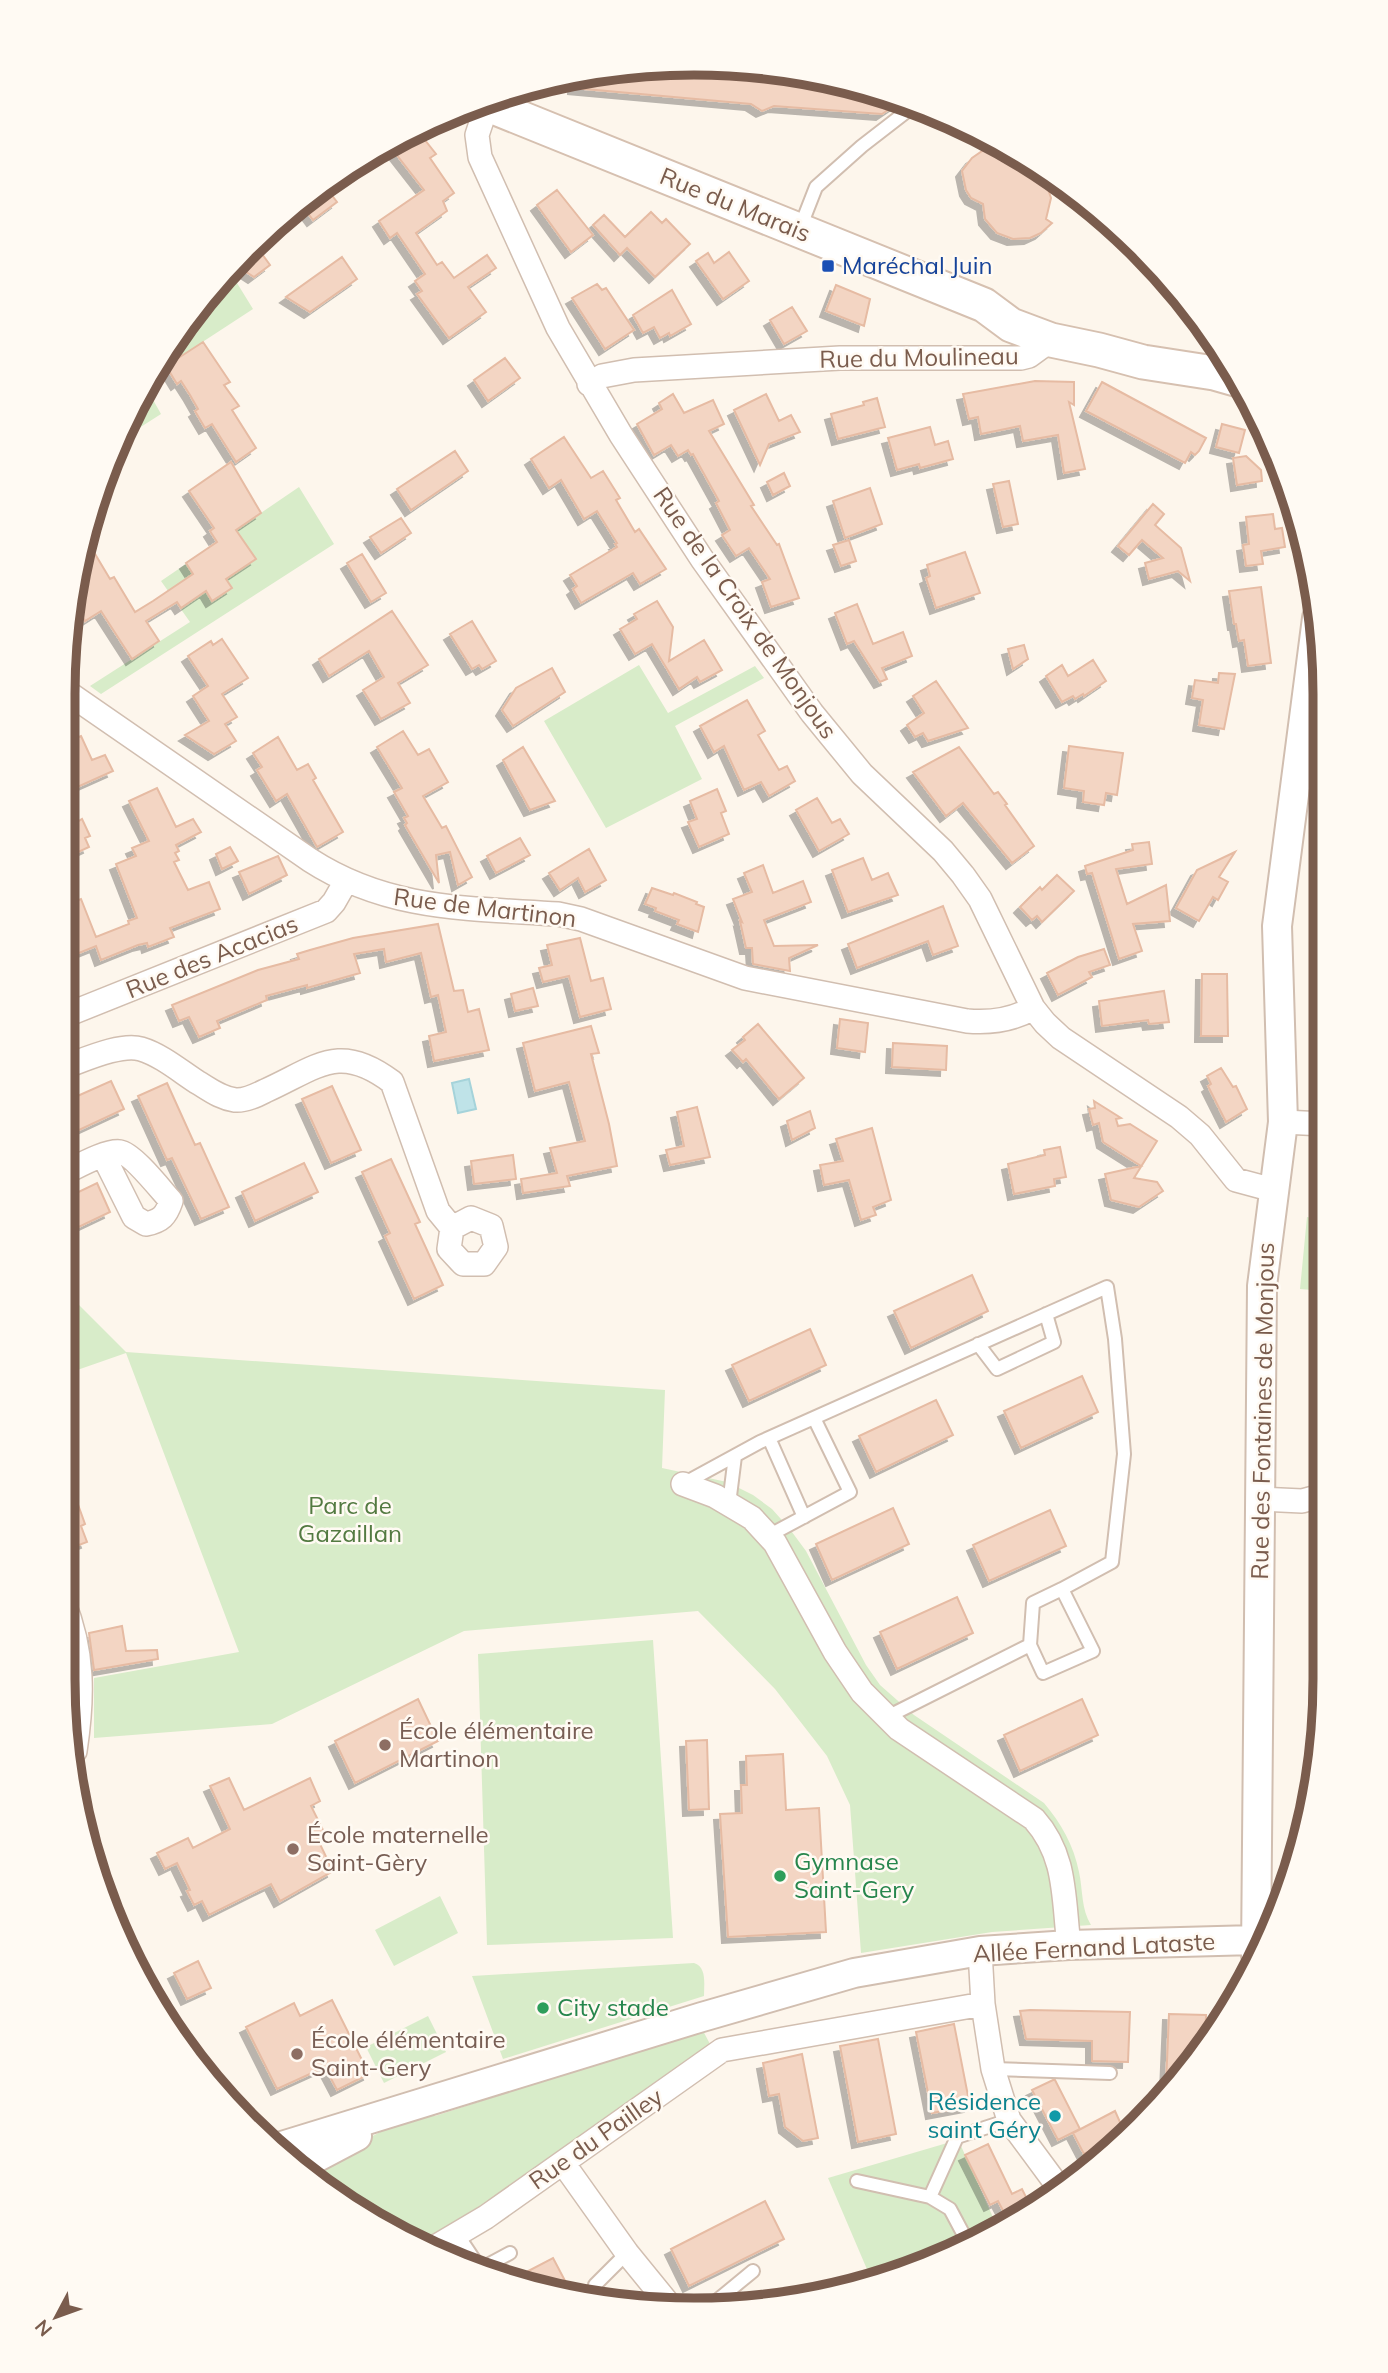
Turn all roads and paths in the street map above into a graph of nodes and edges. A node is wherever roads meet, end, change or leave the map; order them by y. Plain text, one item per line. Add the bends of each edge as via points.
1 (498, 107) edge
2 (482, 113) edge
3 (905, 113) edge
4 (799, 232) junction
5 (984, 305) junction
6 (1051, 340) junction
7 (1099, 350) junction
8 (1224, 376) edge
9 (589, 384) junction
10 (1311, 660) edge
11 (75, 698) edge
12 (346, 881) junction
13 (1033, 1008) junction
14 (75, 1012) edge
15 (75, 1063) edge
16 (1283, 1122) junction
17 (1313, 1123) edge
18 (103, 1155) dead end
19 (75, 1168) edge
20 (1273, 1190) junction
21 (452, 1228) dead end
22 (1046, 1314) junction
23 (978, 1345) junction
24 (814, 1418) junction
25 (769, 1438) junction
26 (735, 1455) junction
27 (683, 1484) joint
28 (1313, 1498) edge
29 (1260, 1499) junction
30 (729, 1504) junction
31 (804, 1517) junction
32 (768, 1536) junction
33 (1062, 1589) junction
34 (75, 1638) edge
35 (1030, 1645) junction
36 (887, 1717) junction
37 (77, 1722) edge
38 (1255, 1940) edge
39 (1069, 1945) junction
40 (1252, 1947) edge
41 (980, 1951) junction
42 (983, 2004) junction
43 (714, 2013) junction
44 (722, 2050) junction
45 (993, 2069) junction
46 (1110, 2073) dead end
47 (448, 2095) junction
48 (1009, 2120) junction
49 (287, 2145) edge
50 (308, 2162) edge
51 (563, 2164) junction
52 (857, 2181) dead end
53 (1054, 2182) edge
54 (930, 2197) junction
55 (457, 2234) junction
56 (964, 2236) edge
57 (441, 2244) edge
58 (510, 2253) dead end
59 (627, 2253) junction
60 (472, 2257) edge
61 (491, 2263) edge
62 (753, 2271) dead end
63 (595, 2289) edge
64 (662, 2296) edge
65 (722, 2297) edge

1 - 4 main road, Rue du Marais
2 - 9 street, Rue de la Croix de Monjous via 477,135 480,157 538,288
3 - 4 lane via 816,187
4 - 5 main road, Rue du Marais
5 - 6 main road, Rue du Marais via 1011,325
5 - 7 main road, Rue du Marais via 1017,308 1058,324
6 - 7 main road, Rue du Moulineau
6 - 9 street, Rue du Moulineau via 1021,358 840,359 648,370 601,376
7 - 8 main road, Rue du Moulineau
9 - 13 street, Rue de la Croix de Monjous via 708,569 812,713 862,774 963,875
10 - 16 street, Rue des Fontaines de Monjous via 1278,907
11 - 12 street, Rue de Martinon
12 - 13 street, Rue de Martinon via 415,902 581,919 745,978 967,1021 996,1021
12 - 14 street, Rue des Acacias via 326,911
13 - 20 street, Rue de la Croix de Monjous via 1061,1038 1179,1117 1236,1180
15 - 21 street via 122,1048 140,1048 218,1095 237,1100 335,1060 353,1060 376,1070 392,1082 438,1211
16 - 17 street
16 - 20 street, Rue des Fontaines de Monjous
18 - 19 street
20 - 29 street, Rue des Fontaines de Monjous via 1262,1286
22 - 23 lane
22 - 23 lane via 1054,1342 997,1369
22 - 33 lane via 1107,1287 1124,1454 1112,1562
23 - 24 lane
24 - 25 lane
24 - 31 lane via 850,1492
25 - 26 lane
25 - 31 lane
26 - 27 lane
26 - 30 lane
27 - 30 street
28 - 29 street
29 - 38 street, Rue des Fontaines de Monjous
30 - 32 street via 752,1518
31 - 32 lane
32 - 36 street via 835,1652 862,1692
33 - 35 lane via 1033,1603
33 - 35 lane via 1093,1651 1043,1672
34 - 37 street via 82,1674
35 - 36 lane
36 - 39 street via 1034,1819 1047,1834 1062,1875
39 - 40 street, Allée Fernand Lataste
39 - 41 street, Allée Fernand Lataste
41 - 42 street
41 - 43 street, Allée Fernand Lataste via 854,1973
42 - 44 street
42 - 45 street
43 - 44 street
43 - 47 street, Allée Fernand Lataste
44 - 51 street, Rue du Pailley
45 - 46 lane
45 - 48 street
47 - 49 street, Allée Fernand Lataste
47 - 50 street, Allée Fernand Lataste
48 - 53 street
48 - 54 lane via 957,2137
51 - 55 street, Rue du Pailley
51 - 59 street
52 - 54 lane
54 - 56 lane via 950,2209
55 - 57 street, Rue du Pailley
55 - 60 lane
58 - 61 lane
59 - 63 lane via 594,2285
59 - 64 street
62 - 65 lane

